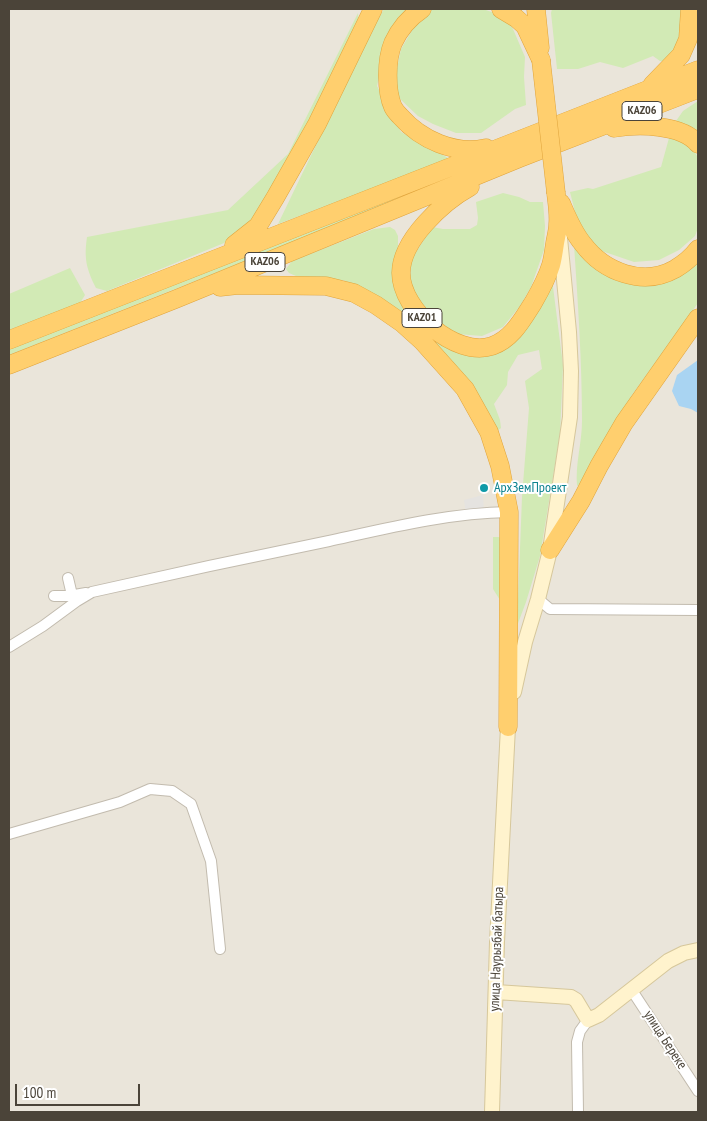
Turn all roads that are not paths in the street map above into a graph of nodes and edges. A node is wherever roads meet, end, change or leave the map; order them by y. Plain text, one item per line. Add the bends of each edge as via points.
1 (422, 9) edge
2 (501, 9) edge
3 (690, 9) edge
4 (370, 10) edge
5 (539, 13) edge
6 (541, 60) junction
7 (698, 70) edge
8 (698, 89) edge
9 (646, 91) junction
10 (587, 133) junction
11 (698, 144) edge
12 (518, 150) junction
13 (556, 194) junction
14 (559, 225) junction
15 (698, 249) edge
16 (220, 256) junction
17 (176, 299) junction
18 (698, 318) edge
19 (9, 340) edge
20 (9, 365) edge
21 (509, 512) junction
22 (550, 550) junction
23 (68, 578) dead end
24 (92, 592) junction
25 (72, 595) junction
26 (54, 596) dead end
27 (538, 599) junction
28 (698, 610) edge
29 (9, 647) edge
30 (508, 727) junction
31 (9, 834) edge
32 (220, 949) dead end
33 (698, 950) edge
34 (631, 989) junction
35 (496, 992) junction
36 (588, 1020) junction
37 (698, 1091) edge
38 (492, 1112) edge
39 (578, 1112) edge

1 - 12 highway via 403,27 393,44 388,64 388,86 394,108 406,123 431,141 457,149
2 - 6 highway via 525,26
3 - 9 highway via 688,38 681,55
4 - 16 highway via 317,124 258,226
5 - 6 highway, KАZ01
6 - 13 highway, KАZ01, bridge
7 - 9 highway, KАZ06
8 - 10 highway, KАZ06
9 - 12 highway, KАZ06
10 - 11 highway via 624,126 646,126 672,129 693,138
10 - 12 highway, KАZ06
12 - 14 highway, KАZ01 via 430,217 403,260 402,286 408,299 429,325 446,338 463,346 492,346 507,338 518,326 539,293 551,266
12 - 16 highway, KАZ06
12 - 17 highway, KАZ06
13 - 14 highway, KАZ01
13 - 15 highway via 582,244 620,273 653,277 681,265
14 - 22 main road, улица Наурызбай батыра via 569,332 570,417
16 - 19 highway, KАZ06
17 - 20 highway, KАZ06
17 - 21 highway via 217,287 238,285 326,286 354,293 376,305 422,341 465,390 489,432
18 - 22 highway via 624,423
21 - 24 street via 443,518
21 - 30 highway
22 - 27 main road, улица Наурызбай батыра
23 - 25 street
24 - 25 street
24 - 29 street
25 - 26 street
27 - 28 street via 550,609
27 - 30 main road, улица Наурызбай батыра via 520,664
30 - 35 main road, улица Наурызбай батыра
31 - 32 street via 120,802 150,789 172,791 191,804 211,861
33 - 34 main road via 668,961
34 - 36 main road
34 - 37 street, улица Береке
35 - 36 main road via 571,997
35 - 38 main road, улица Наурызбай батыра
36 - 39 street via 577,1042

